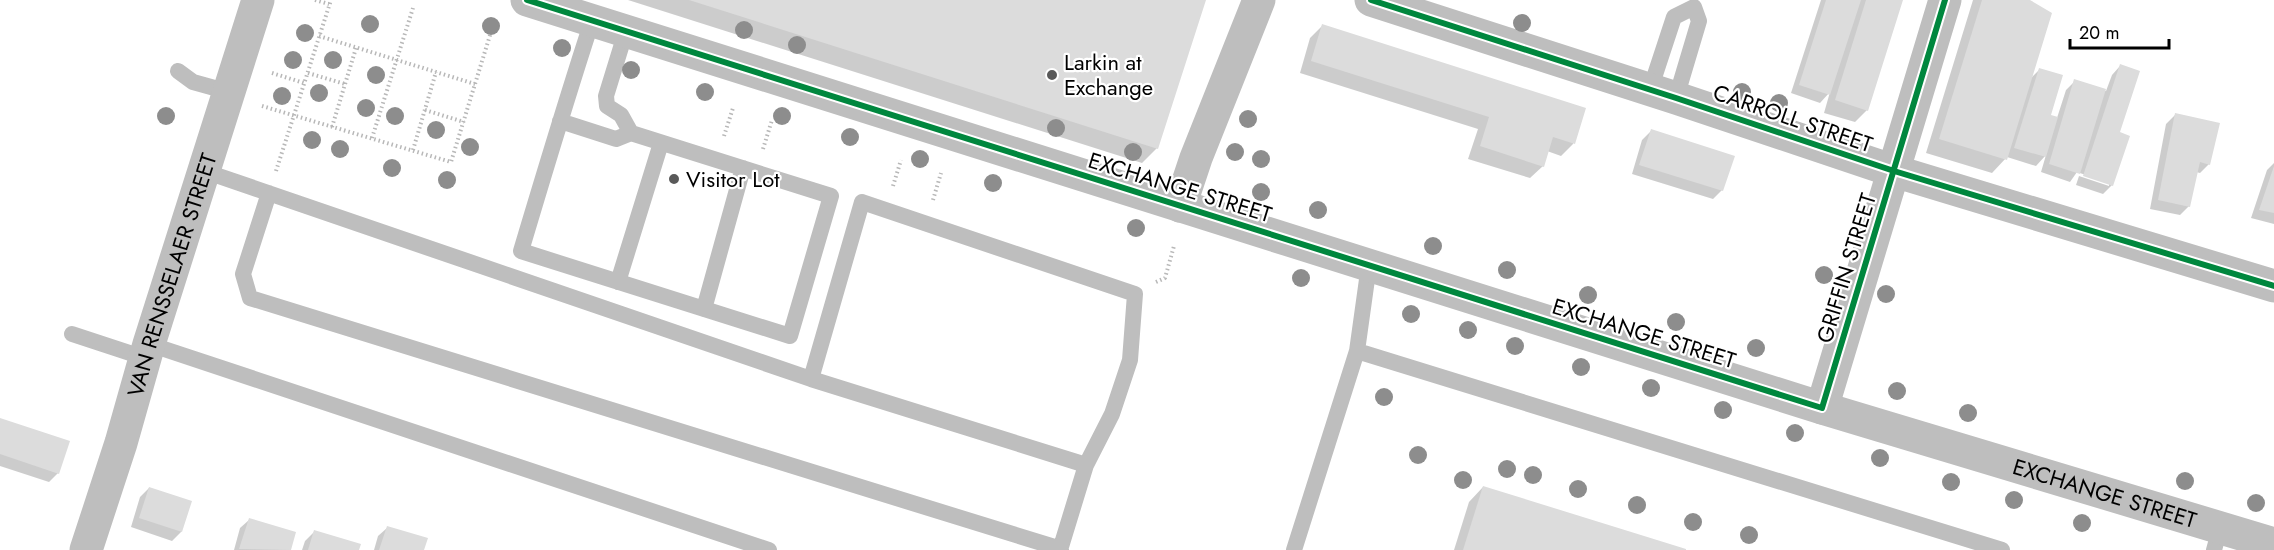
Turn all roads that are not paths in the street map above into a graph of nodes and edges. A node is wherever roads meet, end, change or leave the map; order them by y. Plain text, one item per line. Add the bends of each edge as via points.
1 (258, 0) edge
2 (527, 0) edge
3 (1259, 0) edge
4 (1371, 0) edge
5 (1945, 0) edge
6 (592, 21) junction
7 (626, 31) junction
8 (178, 71) dead end
9 (229, 92) junction
10 (560, 121) junction
11 (631, 133) junction
12 (661, 142) junction
13 (743, 168) junction
14 (204, 171) junction
15 (1894, 171) junction
16 (269, 193) junction
17 (1180, 206) junction
18 (1370, 265) junction
19 (618, 282) junction
20 (2274, 286) edge
21 (704, 309) junction
22 (72, 334) dead end
23 (147, 351) junction
24 (1357, 351) junction
25 (810, 379) junction
26 (1822, 408) junction
27 (1086, 465) junction
28 (2217, 539) edge
29 (2274, 544) edge
30 (1061, 549) edge
31 (86, 550) edge
32 (769, 550) edge
33 (1294, 550) edge
34 (2002, 550) edge

1 - 9 street, VAN RENSSELAER STREET
2 - 6 street, EXCHANGE STREET
3 - 17 street
4 - 15 street, CARROLL STREET
5 - 15 street, GRIFFIN STREET
6 - 7 street, EXCHANGE STREET
6 - 10 lane
7 - 11 lane via 606,96 607,106 621,115
7 - 17 street, EXCHANGE STREET
8 - 9 lane via 193,82
9 - 14 street, VAN RENSSELAER STREET
10 - 11 lane via 616,139
10 - 19 lane via 521,251
11 - 12 lane
12 - 13 lane
12 - 19 lane
13 - 21 lane
13 - 21 lane via 831,196 790,336
14 - 16 lane
14 - 23 street, VAN RENSSELAER STREET
15 - 20 street, CARROLL STREET
15 - 26 street, GRIFFIN STREET
16 - 25 lane
16 - 30 lane via 243,274 250,298
17 - 18 street, EXCHANGE STREET
18 - 24 lane
18 - 26 street, EXCHANGE STREET
19 - 21 lane
22 - 23 lane
23 - 31 street, VAN RENSSELAER STREET
23 - 32 lane
24 - 33 lane
24 - 34 lane
25 - 27 lane
25 - 27 lane via 862,202 1135,294 1130,360 1112,414
26 - 28 street, EXCHANGE STREET
27 - 30 lane
28 - 29 street, EXCHANGE STREET

